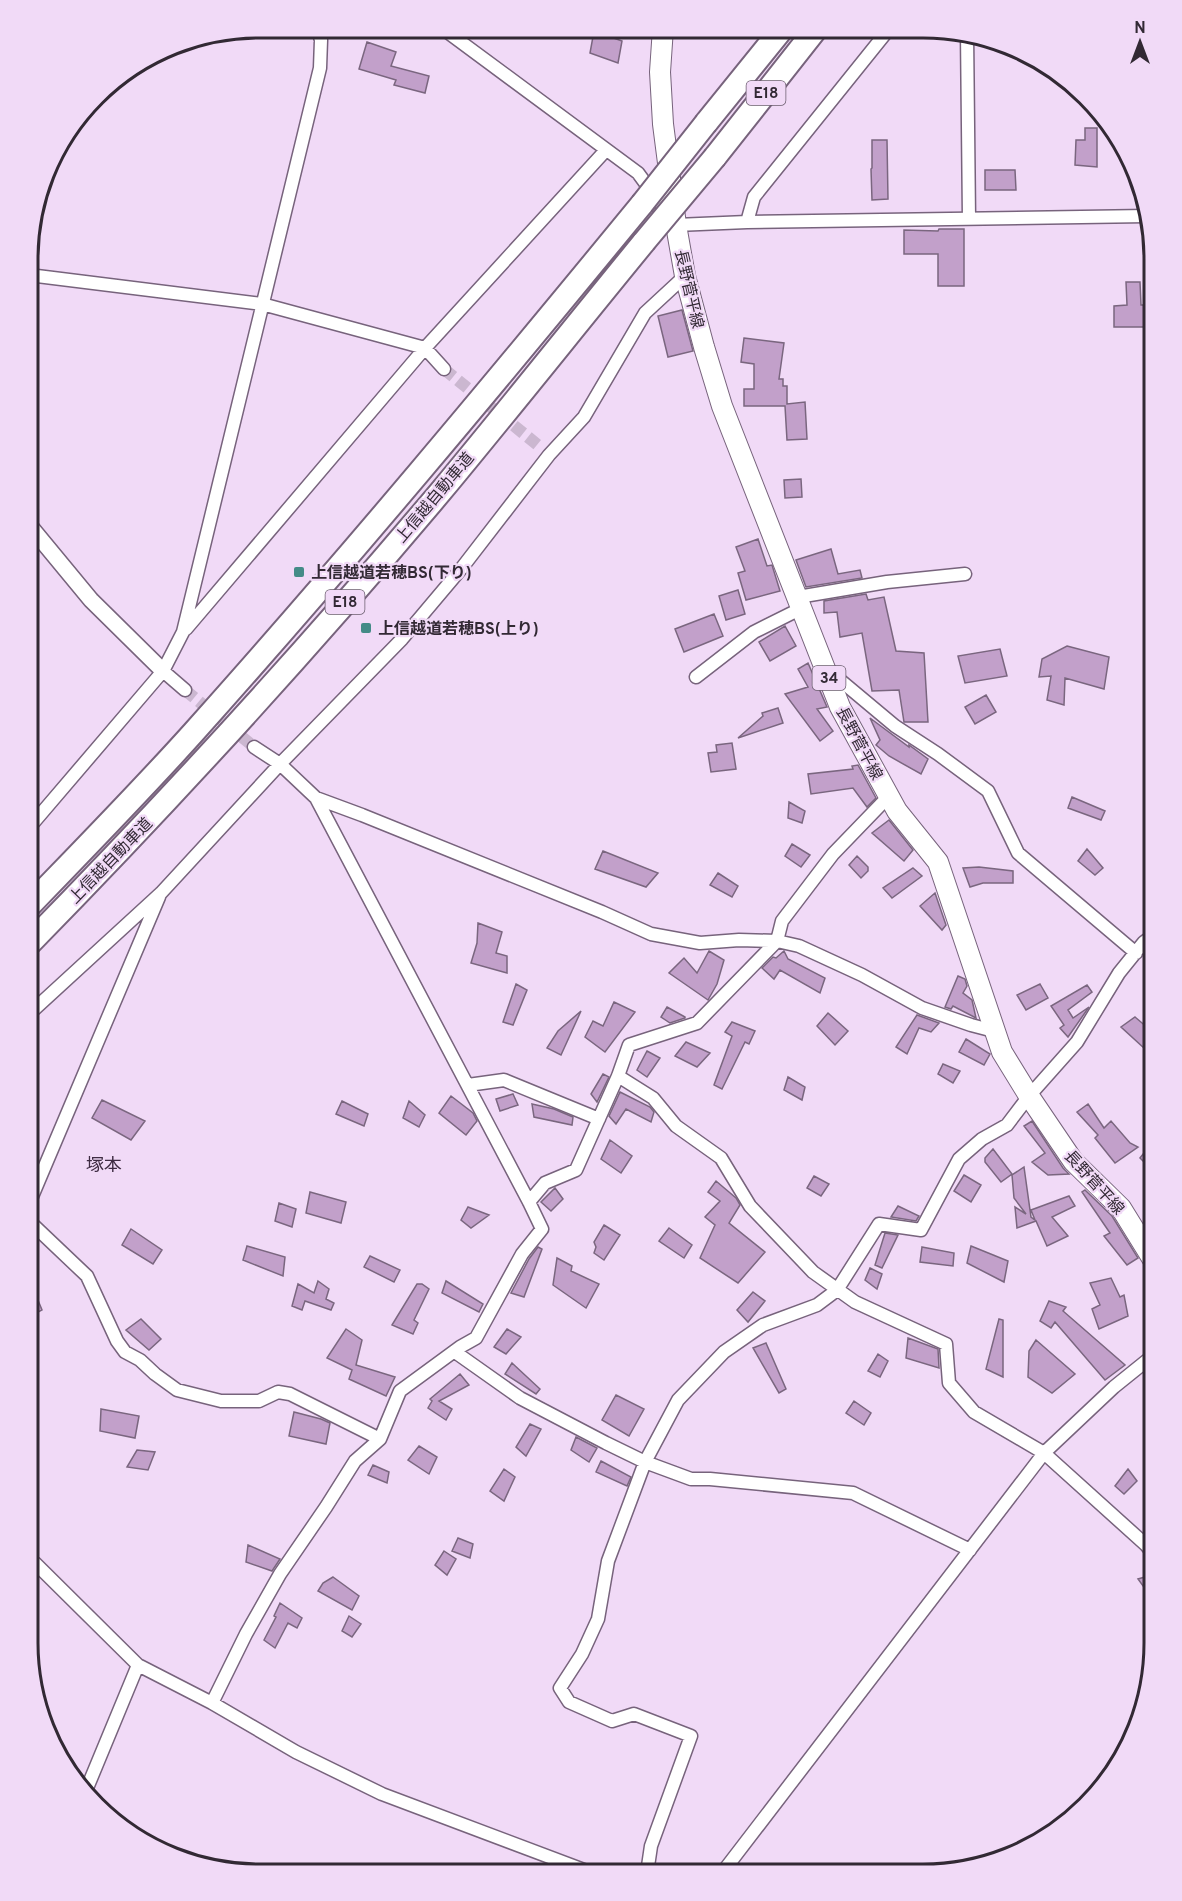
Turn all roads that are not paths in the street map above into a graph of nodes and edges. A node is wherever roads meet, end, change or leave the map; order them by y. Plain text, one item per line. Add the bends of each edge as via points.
1 (320, 38) edge
2 (455, 38) edge
3 (662, 38) edge
4 (774, 38) edge
5 (809, 38) edge
6 (882, 38) edge
7 (967, 42) edge
8 (606, 150) junction
9 (1140, 216) edge
10 (969, 219) junction
11 (747, 222) junction
12 (676, 225) junction
13 (38, 276) edge
14 (685, 276) junction
15 (262, 304) junction
16 (425, 348) junction
17 (444, 369) tunnel mouth
18 (539, 446) tunnel mouth
19 (549, 455) junction
20 (38, 537) edge
21 (966, 574) dead end
22 (800, 603) junction
23 (183, 632) junction
24 (825, 667) junction
25 (163, 671) junction
26 (696, 677) dead end
27 (185, 690) tunnel mouth
28 (254, 747) tunnel mouth
29 (280, 764) junction
30 (888, 796) junction
31 (316, 798) junction
32 (38, 816) edge
33 (161, 893) junction
34 (38, 896) edge
35 (38, 935) edge
36 (777, 941) junction
37 (1144, 942) edge
38 (1136, 953) junction
39 (38, 1006) edge
40 (994, 1031) junction
41 (618, 1076) junction
42 (468, 1085) junction
43 (1029, 1096) junction
44 (599, 1119) junction
45 (38, 1182) edge
46 (530, 1202) junction
47 (38, 1229) edge
48 (1144, 1245) edge
49 (837, 1290) junction
50 (455, 1352) junction
51 (1144, 1363) edge
52 (380, 1438) junction
53 (1044, 1453) junction
54 (645, 1462) junction
55 (1144, 1543) edge
56 (970, 1550) junction
57 (38, 1566) edge
58 (138, 1665) junction
59 (212, 1703) junction
60 (89, 1784) edge
61 (568, 1864) edge
62 (649, 1864) edge
63 (731, 1864) edge

1 - 15 street via 320,68
2 - 8 street
3 - 12 main road, 長野菅平線 / 34 via 663,124
4 - 34 highway, 上信越自動車道 / E18, bridge via 642,204 340,566 191,735
5 - 35 highway, 上信越自動車道 / E18, bridge via 360,585 210,753
6 - 11 street via 754,197
7 - 10 street
8 - 12 street via 638,173
8 - 16 street
9 - 10 street
10 - 11 street
11 - 12 street
12 - 14 main road, 長野菅平線 / 34
13 - 15 street
14 - 19 street via 645,313 584,417
14 - 22 main road, 長野菅平線 / 34 via 722,405
15 - 16 street
15 - 23 street
16 - 17 street
16 - 23 street
18 - 19 street
19 - 29 street via 402,639
20 - 25 street via 91,600
21 - 22 street via 887,582
22 - 24 main road, 長野菅平線 / 34
22 - 26 street via 754,632
23 - 25 street
24 - 30 main road, 長野菅平線 / 34 via 840,706
24 - 38 street via 895,726 988,791 1018,853
25 - 27 street
25 - 32 street
28 - 29 street
29 - 31 street
29 - 33 street
30 - 36 street via 833,854 782,921
30 - 40 main road, 長野菅平線 / 34 via 938,862
31 - 36 street via 651,934 700,943
31 - 42 street
33 - 39 street
33 - 45 street
36 - 40 street via 799,946 862,975 922,1008
36 - 41 street via 697,1023 629,1045
37 - 38 street
38 - 43 street via 1119,973 1077,1042
40 - 43 main road, 長野菅平線 / 34
41 - 44 street
41 - 49 street via 653,1098 675,1126 721,1158 750,1206 813,1272
42 - 44 street via 504,1080
42 - 46 street
43 - 48 main road, 長野菅平線 / 34 via 1073,1161 1121,1208
43 - 49 street via 1007,1125 982,1139 959,1159 921,1230 879,1224
44 - 46 street via 576,1170 545,1183
46 - 50 street via 542,1229 522,1254 476,1338
47 - 52 street via 87,1276 125,1352 177,1390 221,1401 259,1401 278,1392 290,1394
49 - 53 street via 946,1344 949,1383 974,1412
49 - 54 street via 817,1305 763,1325 724,1352 678,1400
50 - 52 street via 400,1390
50 - 54 street via 520,1398
51 - 53 street
52 - 59 street via 355,1461 280,1574
53 - 55 street
53 - 56 street
54 - 56 street via 691,1479 853,1493
54 - 62 street via 608,1561 598,1619 560,1688 569,1702 612,1721 634,1714 691,1736 651,1846
56 - 63 street
57 - 58 street
58 - 59 street
58 - 60 street
59 - 61 street via 296,1752 382,1794

